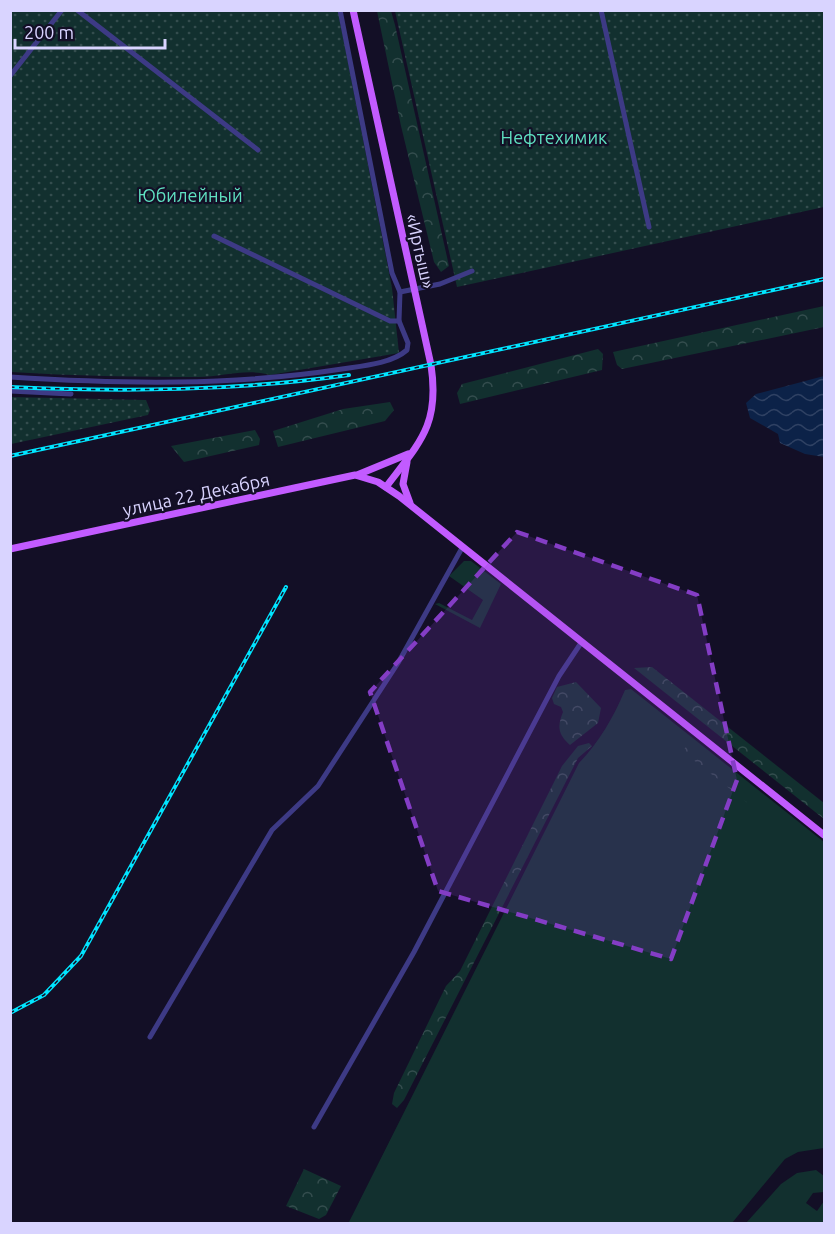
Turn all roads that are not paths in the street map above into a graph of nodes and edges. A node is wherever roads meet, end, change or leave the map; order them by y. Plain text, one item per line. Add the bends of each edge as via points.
1 (62, 10) edge
2 (77, 10) edge
3 (340, 10) edge
4 (353, 10) edge
5 (601, 10) edge
6 (10, 76) edge
7 (258, 150) dead end
8 (649, 227) dead end
9 (214, 236) dead end
10 (472, 271) dead end
11 (415, 288) junction
12 (400, 292) junction
13 (399, 321) junction
14 (10, 377) edge
15 (10, 391) edge
16 (71, 394) dead end
17 (413, 450) junction
18 (355, 475) junction
19 (386, 486) junction
20 (413, 508) junction
21 (462, 548) junction
22 (10, 549) edge
23 (581, 643) junction
24 (825, 835) edge
25 (150, 1037) dead end
26 (314, 1127) dead end

1 - 6 street
2 - 7 street
3 - 12 street via 392,273
4 - 11 main road, «Иртыш»
5 - 8 street
9 - 13 street via 390,321
10 - 11 street via 440,284
11 - 12 street
11 - 17 main road, «Иртыш» via 434,392 429,425
12 - 13 street
13 - 14 street via 408,343 402,355 326,371 177,384
15 - 16 street
17 - 18 main road, улица 22 Декабря via 394,462
17 - 19 main road, «Иртыш»
17 - 20 main road via 403,476
18 - 19 main road
18 - 22 main road, улица 22 Декабря
19 - 20 main road
20 - 21 main road
21 - 23 main road
21 - 25 street via 398,663 318,786 272,830
23 - 24 main road
23 - 26 street via 553,687 414,952

